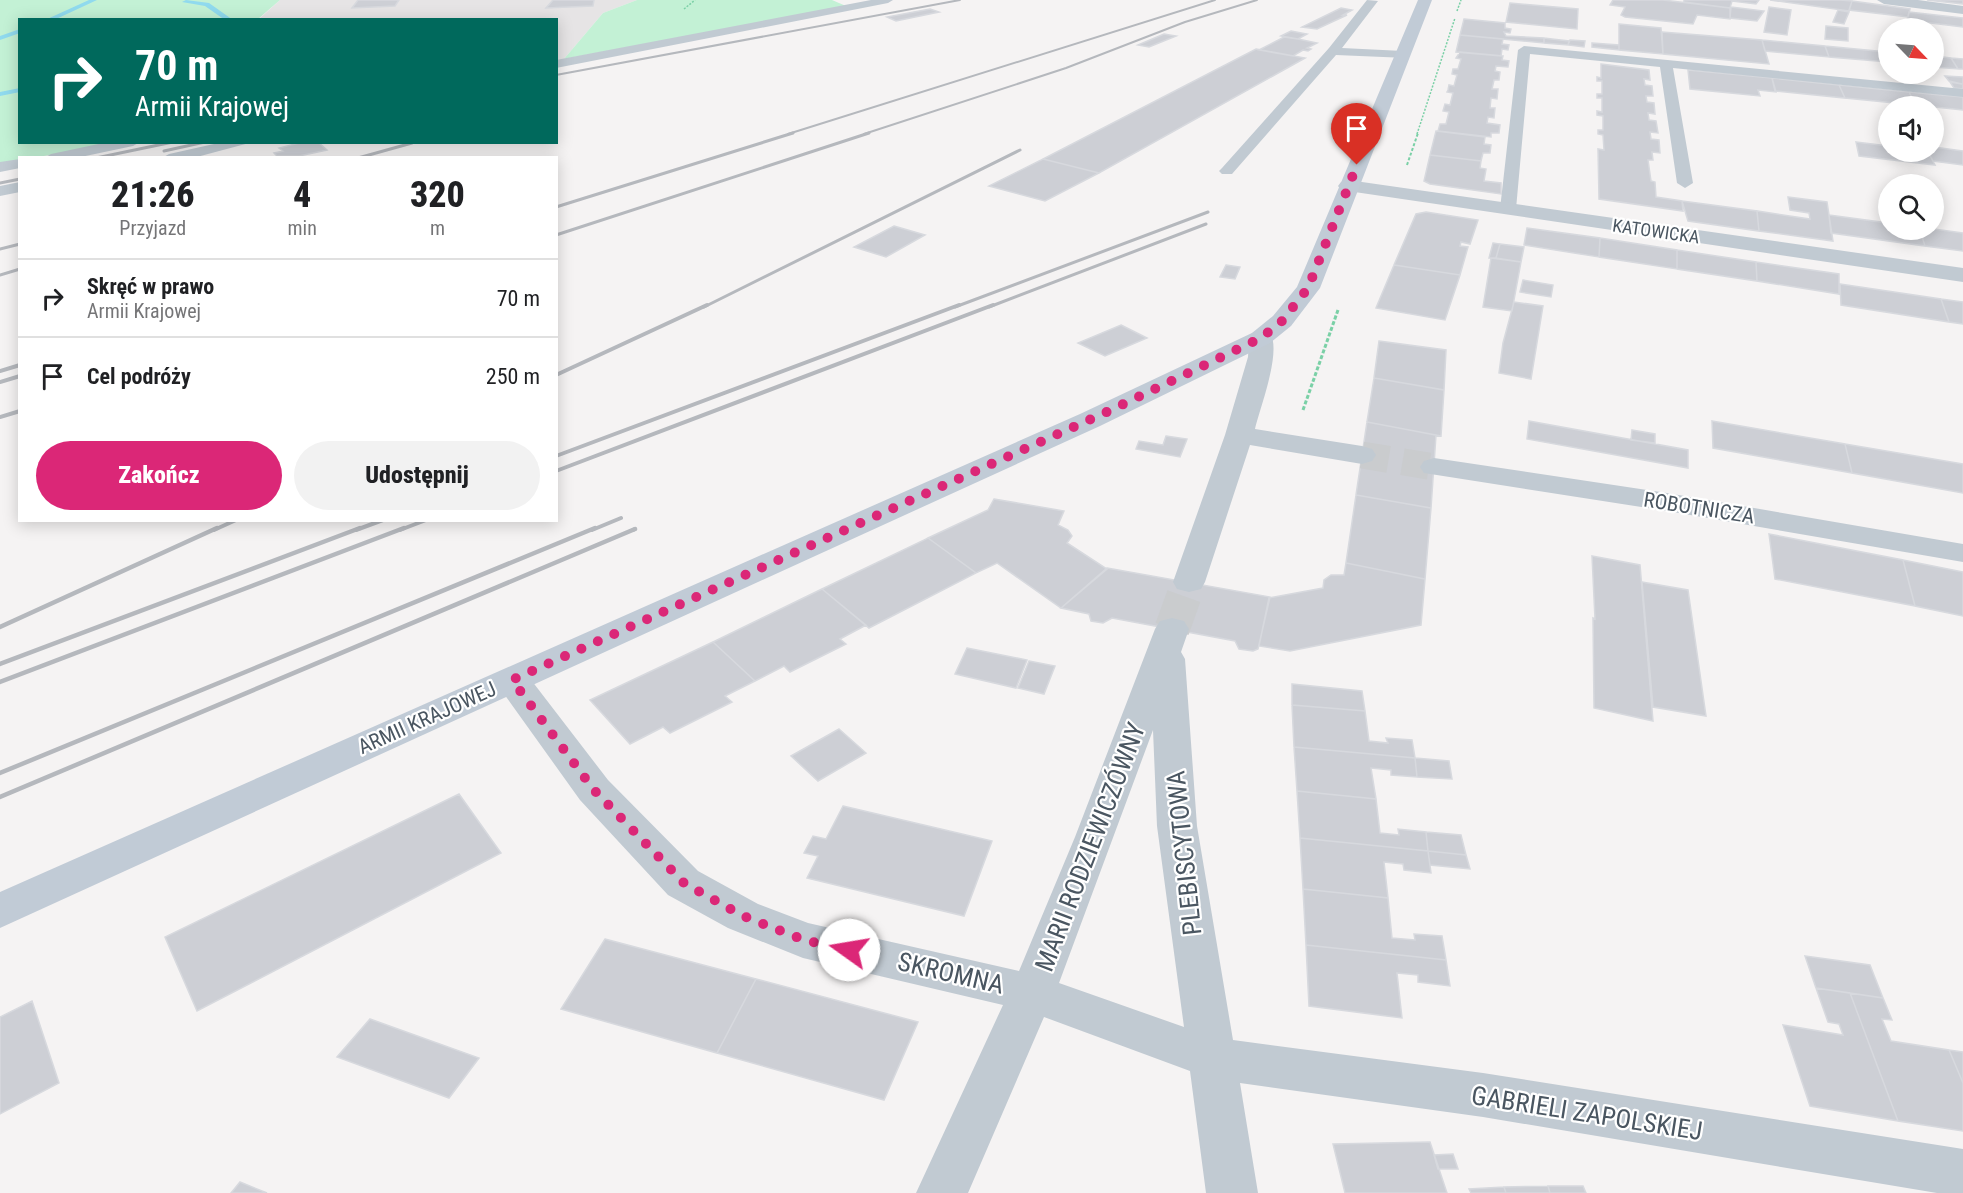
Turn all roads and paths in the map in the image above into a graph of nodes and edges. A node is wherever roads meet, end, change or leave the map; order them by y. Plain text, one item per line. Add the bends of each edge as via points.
1 (888, 0) edge
2 (1425, 0) edge
3 (1461, 0) edge
4 (1884, 0) edge
5 (1372, 1) edge
6 (1963, 10) edge
7 (1333, 51) junction
8 (1403, 55) junction
9 (558, 64) edge
10 (1666, 64) junction
11 (1963, 93) edge
12 (123, 144) edge
13 (236, 144) edge
14 (61, 156) edge
15 (179, 156) edge
16 (18, 163) edge
17 (0, 167) edge
18 (1227, 171) dead end
19 (1403, 175) dead end
20 (1685, 183) dead end
21 (1348, 186) junction
22 (18, 187) edge
23 (0, 191) edge
24 (1508, 209) junction
25 (1963, 275) edge
26 (1339, 305) dead end
27 (1261, 338) junction
28 (1239, 435) junction
29 (1291, 444) junction
30 (1362, 455) tunnel mouth
31 (1434, 467) tunnel mouth
32 (1963, 554) edge
33 (1189, 582) tunnel mouth
34 (1170, 638) joint
35 (512, 680) junction
36 (0, 911) edge
37 (1032, 993) junction
38 (1211, 1058) junction
39 (1963, 1173) edge
40 (942, 1193) edge
41 (1232, 1193) edge

1 - 9 lane
2 - 8 street, ARMII KRAJOWEJ
3 - 19 path
4 - 6 street
5 - 7 lane
7 - 8 lane
7 - 18 lane
8 - 21 street, ARMII KRAJOWEJ
10 - 11 lane
10 - 20 lane
10 - 24 lane via 1524,50
12 - 14 lane
13 - 15 lane
16 - 17 lane
21 - 24 street, KATOWICKA
21 - 27 street, ARMII KRAJOWEJ via 1308,288 1282,321
22 - 23 lane
24 - 25 street, KATOWICKA
26 - 29 path
27 - 28 street via 1261,357
27 - 35 street, ARMII KRAJOWEJ via 1109,411
28 - 29 street
28 - 33 street
29 - 30 street
31 - 32 street, ROBOTNICZA via 1667,502
34 - 37 street, MARII RODZIEWICZÓWNY
34 - 38 street, PLEBISCYTOWA via 1177,826
35 - 36 street, ARMII KRAJOWEJ
35 - 37 street, SKROMNA via 594,790 684,883 743,916 804,940
37 - 38 street
37 - 40 street, MARII RODZIEWICZÓWNY
38 - 39 street, GABRIELI ZAPOLSKIEJ via 1483,1095
38 - 41 street, PLEBISCYTOWA

